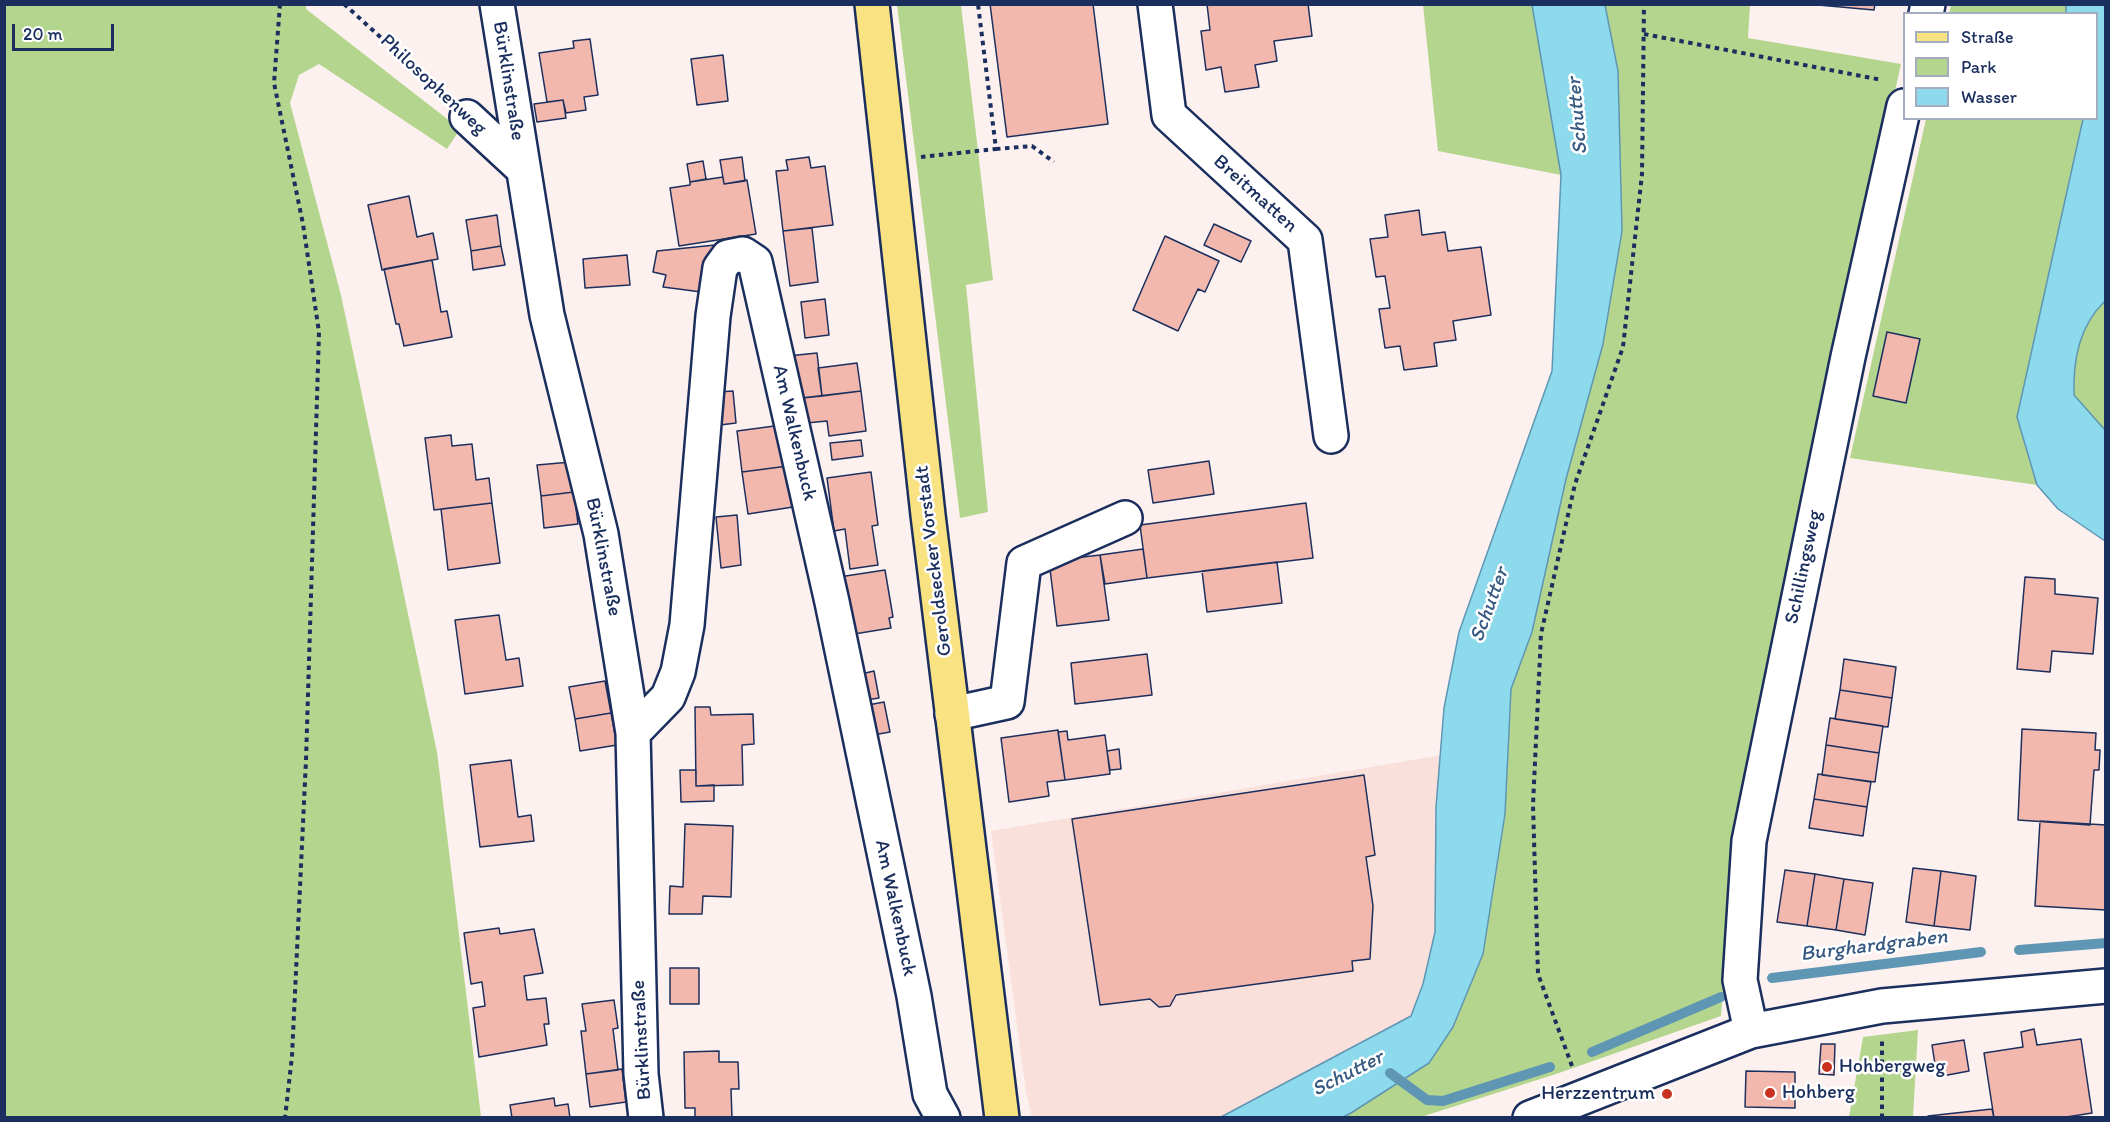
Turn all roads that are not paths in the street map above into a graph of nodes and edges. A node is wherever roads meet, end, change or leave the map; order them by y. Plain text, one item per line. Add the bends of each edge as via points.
1 (497, 4) edge
2 (872, 4) edge
3 (1155, 4) edge
4 (1899, 94) edge
5 (467, 117) road end
6 (521, 167) junction
7 (1331, 436) dead end
8 (1125, 518) dead end
9 (952, 714) junction
10 (633, 733) junction
11 (2106, 986) edge
12 (1751, 1031) junction
13 (1589, 1107) edge
14 (646, 1118) edge
15 (943, 1118) edge
16 (1002, 1118) edge
17 (1530, 1118) edge

1 - 6 street, Bürklinstraße
2 - 9 main road, Geroldsecker Vorstadt
3 - 7 street, Breitmatten via 1169,115 1305,240
4 - 12 street, Schillingsweg via 1749,841 1740,980
5 - 6 street, Philosophenweg
6 - 10 street, Bürklinstraße via 547,315 601,534
8 - 9 street via 1024,563 1007,702
9 - 16 main road, Geroldsecker Vorstadt
10 - 14 street, Bürklinstraße via 641,1074
10 - 15 street, Am Walkenbuck via 668,697 678,672 687,625 718,278 728,257 743,254 755,262 832,602 914,996 930,1094
11 - 12 street via 1882,1006
12 - 13 street
13 - 17 street

